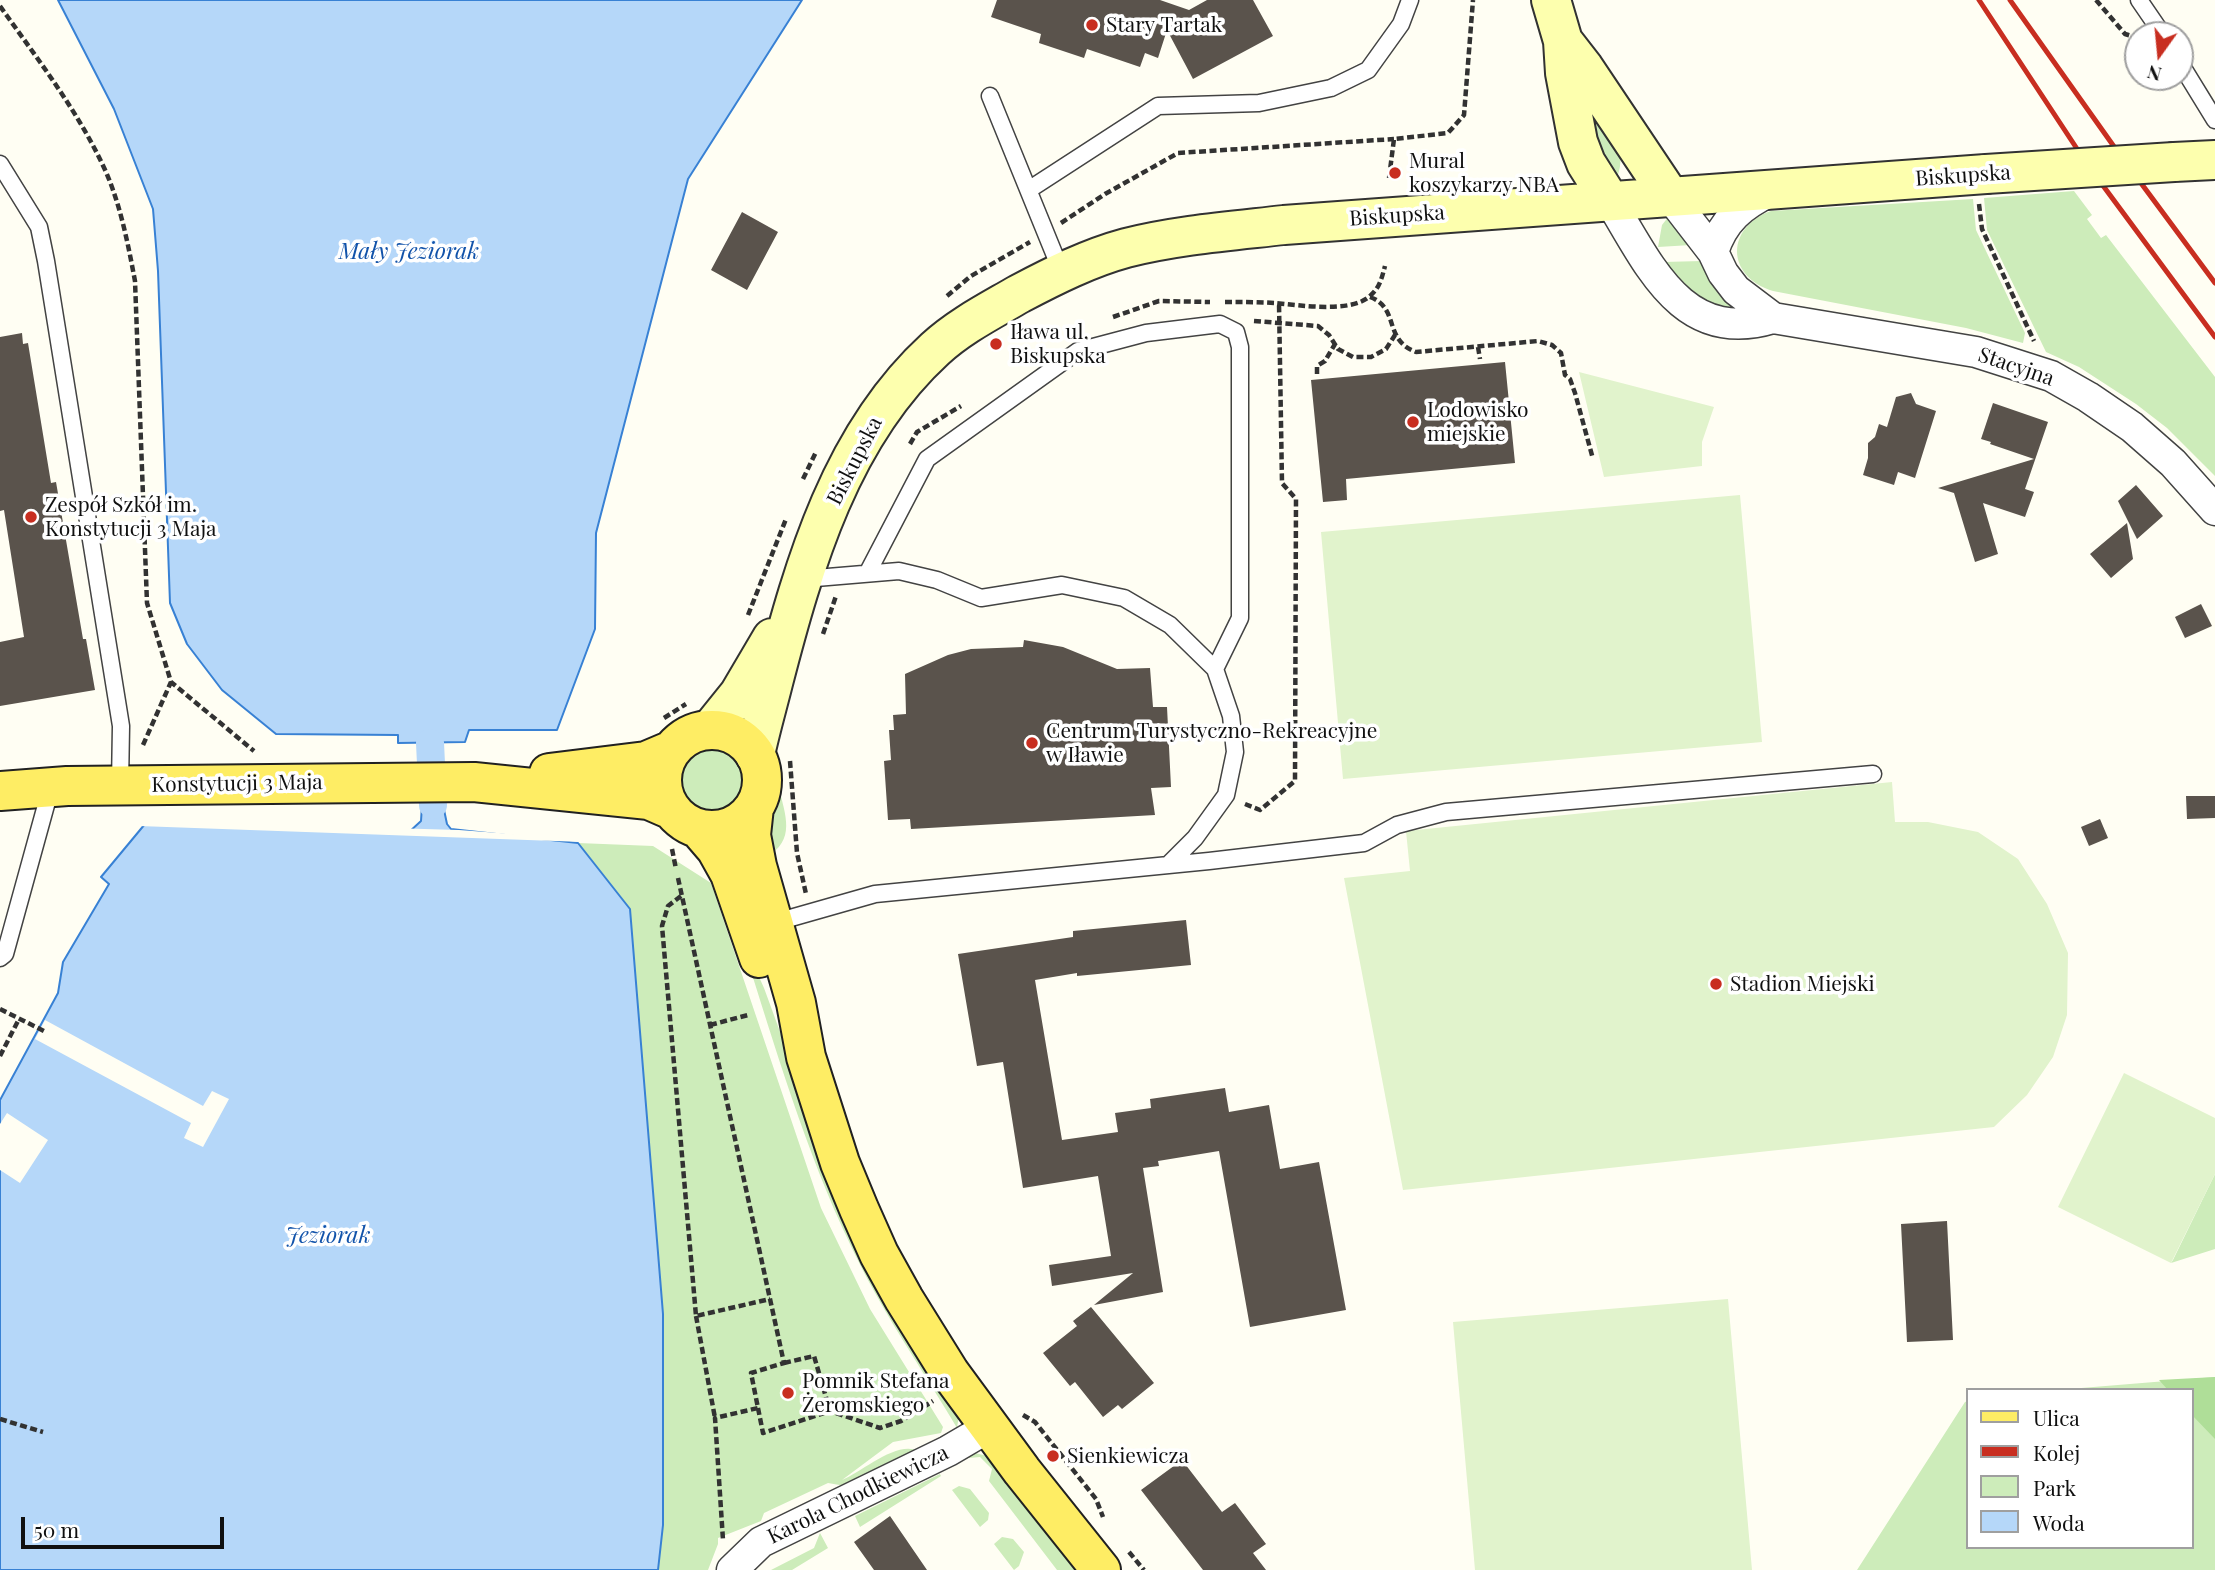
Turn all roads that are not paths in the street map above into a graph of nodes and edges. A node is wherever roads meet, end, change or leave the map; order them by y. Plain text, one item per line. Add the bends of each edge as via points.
1 (1410, 0) edge
2 (1551, 0) edge
3 (2139, 0) edge
4 (2153, 21) edge
5 (1563, 41) junction
6 (2194, 86) edge
7 (990, 96) dead end
8 (2215, 120) edge
9 (1578, 142) junction
10 (2215, 160) edge
11 (0, 164) edge
12 (1778, 188) junction
13 (1030, 189) junction
14 (1669, 195) junction
15 (1610, 201) junction
16 (1524, 207) junction
17 (1713, 252) junction
18 (1062, 273) junction
19 (1773, 318) junction
20 (2215, 510) edge
21 (856, 574) junction
22 (799, 588) junction
23 (1215, 669) junction
24 (710, 730) junction
25 (673, 750) junction
26 (773, 755) junction
27 (1873, 775) dead end
28 (474, 782) junction
29 (120, 785) junction
30 (51, 787) junction
31 (0, 791) edge
32 (754, 807) junction
33 (680, 825) junction
34 (1168, 865) junction
35 (773, 923) junction
36 (0, 958) edge
37 (806, 1057) junction
38 (1002, 1418) junction
39 (1111, 1556) edge
40 (728, 1557) edge

1 - 13 lane via 1401,24 1368,69 1331,88 1259,103 1158,106
2 - 5 street
3 - 4 lane
5 - 9 street
5 - 14 street
6 - 8 lane
7 - 13 lane
9 - 15 street
9 - 16 street via 1557,184
10 - 12 street, Biskupska, bridge via 1982,186
11 - 29 lane via 39,227 46,261 121,726
12 - 14 street, Biskupska
12 - 17 street via 1738,210 1722,229
13 - 18 lane
14 - 15 street, Biskupska
14 - 17 street, Stacyjna
15 - 16 street, Biskupska
15 - 19 street, Stacyjna via 1674,299 1692,311 1731,324
16 - 18 street, Biskupska via 1215,232 1124,249
17 - 19 street, Stacyjna via 1736,290
18 - 22 street, Biskupska via 977,318 936,348 906,379 874,419 845,470
19 - 20 street, Stacyjna via 1976,352 2051,376 2132,427 2173,463
21 - 22 lane
21 - 23 lane via 899,571 981,598 1062,585 1124,598 1170,625
21 - 23 lane via 927,459 1078,351 1146,333 1220,324 1236,332 1240,348 1240,618
22 - 24 street, Biskupska via 754,671
22 - 26 street, Biskupska
23 - 34 lane via 1231,716 1235,752 1226,795 1195,838
24 - 25 main road via 690,736
24 - 26 main road via 731,734
25 - 28 main road, Konstytucji 3 Maja via 646,761
25 - 33 main road via 664,768 663,790
26 - 32 main road
27 - 34 lane via 1446,812 1397,825 1364,843
28 - 29 main road, Konstytucji 3 Maja
28 - 33 main road, Konstytucji 3 Maja via 649,800
29 - 30 main road, Konstytucji 3 Maja
30 - 31 main road, Konstytucji 3 Maja
30 - 36 lane via 5,954
32 - 33 main road via 720,830
32 - 35 main road via 751,835
33 - 37 main road via 716,849 730,874 775,997
34 - 35 lane via 874,894
35 - 37 main road
37 - 38 main road via 840,1163 879,1254 931,1344
38 - 39 main road
38 - 40 street, Karola Chodkiewicza via 948,1451

